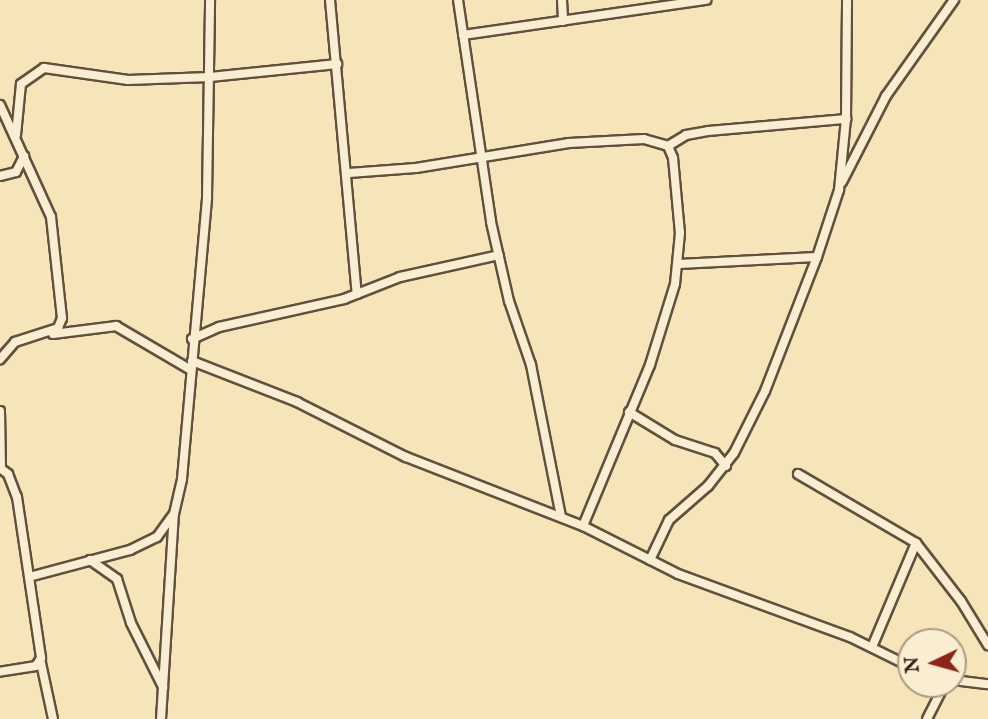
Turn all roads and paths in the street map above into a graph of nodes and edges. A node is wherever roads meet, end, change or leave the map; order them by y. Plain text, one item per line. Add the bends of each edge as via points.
1 (210, 0) edge
2 (330, 0) edge
3 (458, 0) edge
4 (562, 0) edge
5 (706, 0) edge
6 (847, 0) edge
7 (954, 0) edge
8 (563, 21) junction
9 (463, 35) junction
10 (337, 64) junction
11 (211, 77) junction
12 (0, 105) edge
13 (846, 119) junction
14 (16, 135) junction
15 (668, 146) junction
16 (480, 155) junction
17 (24, 156) junction
18 (349, 173) junction
19 (0, 176) edge
20 (839, 190) junction
21 (499, 256) junction
22 (817, 257) junction
23 (678, 264) junction
24 (357, 294) junction
25 (41, 335) junction
26 (192, 339) junction
27 (0, 359) edge
28 (191, 365) junction
29 (0, 411) edge
30 (629, 412) junction
31 (726, 466) junction
32 (0, 468) edge
33 (798, 474) dead end
34 (174, 514) junction
35 (561, 516) junction
36 (583, 526) junction
37 (916, 543) junction
38 (90, 559) junction
39 (650, 560) junction
40 (29, 577) junction
41 (988, 645) edge
42 (872, 647) junction
43 (897, 660) edge
44 (41, 663) junction
45 (0, 672) edge
46 (967, 682) edge
47 (988, 684) edge
48 (163, 687) junction
49 (938, 698) edge
50 (53, 719) edge
51 (161, 719) edge
52 (927, 719) edge

1 - 11 street
2 - 10 street
3 - 9 street
4 - 8 street
5 - 8 street
6 - 13 street
7 - 20 street via 864,130
8 - 9 street
9 - 16 street
10 - 11 street
10 - 18 street
11 - 14 street via 123,80 44,68 22,85
11 - 26 street via 207,197
12 - 14 street
13 - 15 street via 697,133
13 - 20 street
14 - 17 street
15 - 16 street via 636,139
15 - 23 street via 678,198
16 - 18 street via 416,168
16 - 21 street
17 - 19 street via 16,172
17 - 25 street via 45,197 57,238 61,323
18 - 24 street
20 - 22 street
21 - 24 street via 400,277
21 - 35 street via 531,365
22 - 23 street
22 - 31 street via 765,391
23 - 30 street via 664,327
24 - 26 street via 219,327
25 - 27 street via 11,344
25 - 28 street via 116,326
26 - 28 street
28 - 34 street via 182,479
28 - 35 street via 297,402 406,457
29 - 32 street
30 - 31 street via 675,440 715,453
30 - 36 street
31 - 39 street via 669,520
32 - 40 street via 17,498
33 - 37 street
34 - 38 street via 151,540
34 - 48 street
35 - 36 street
36 - 39 street
37 - 41 street
37 - 42 street
38 - 40 street
38 - 48 street via 117,579 131,623
39 - 42 street
40 - 44 street
42 - 43 street
44 - 45 street
44 - 50 street
46 - 47 street
48 - 51 street
49 - 52 street

